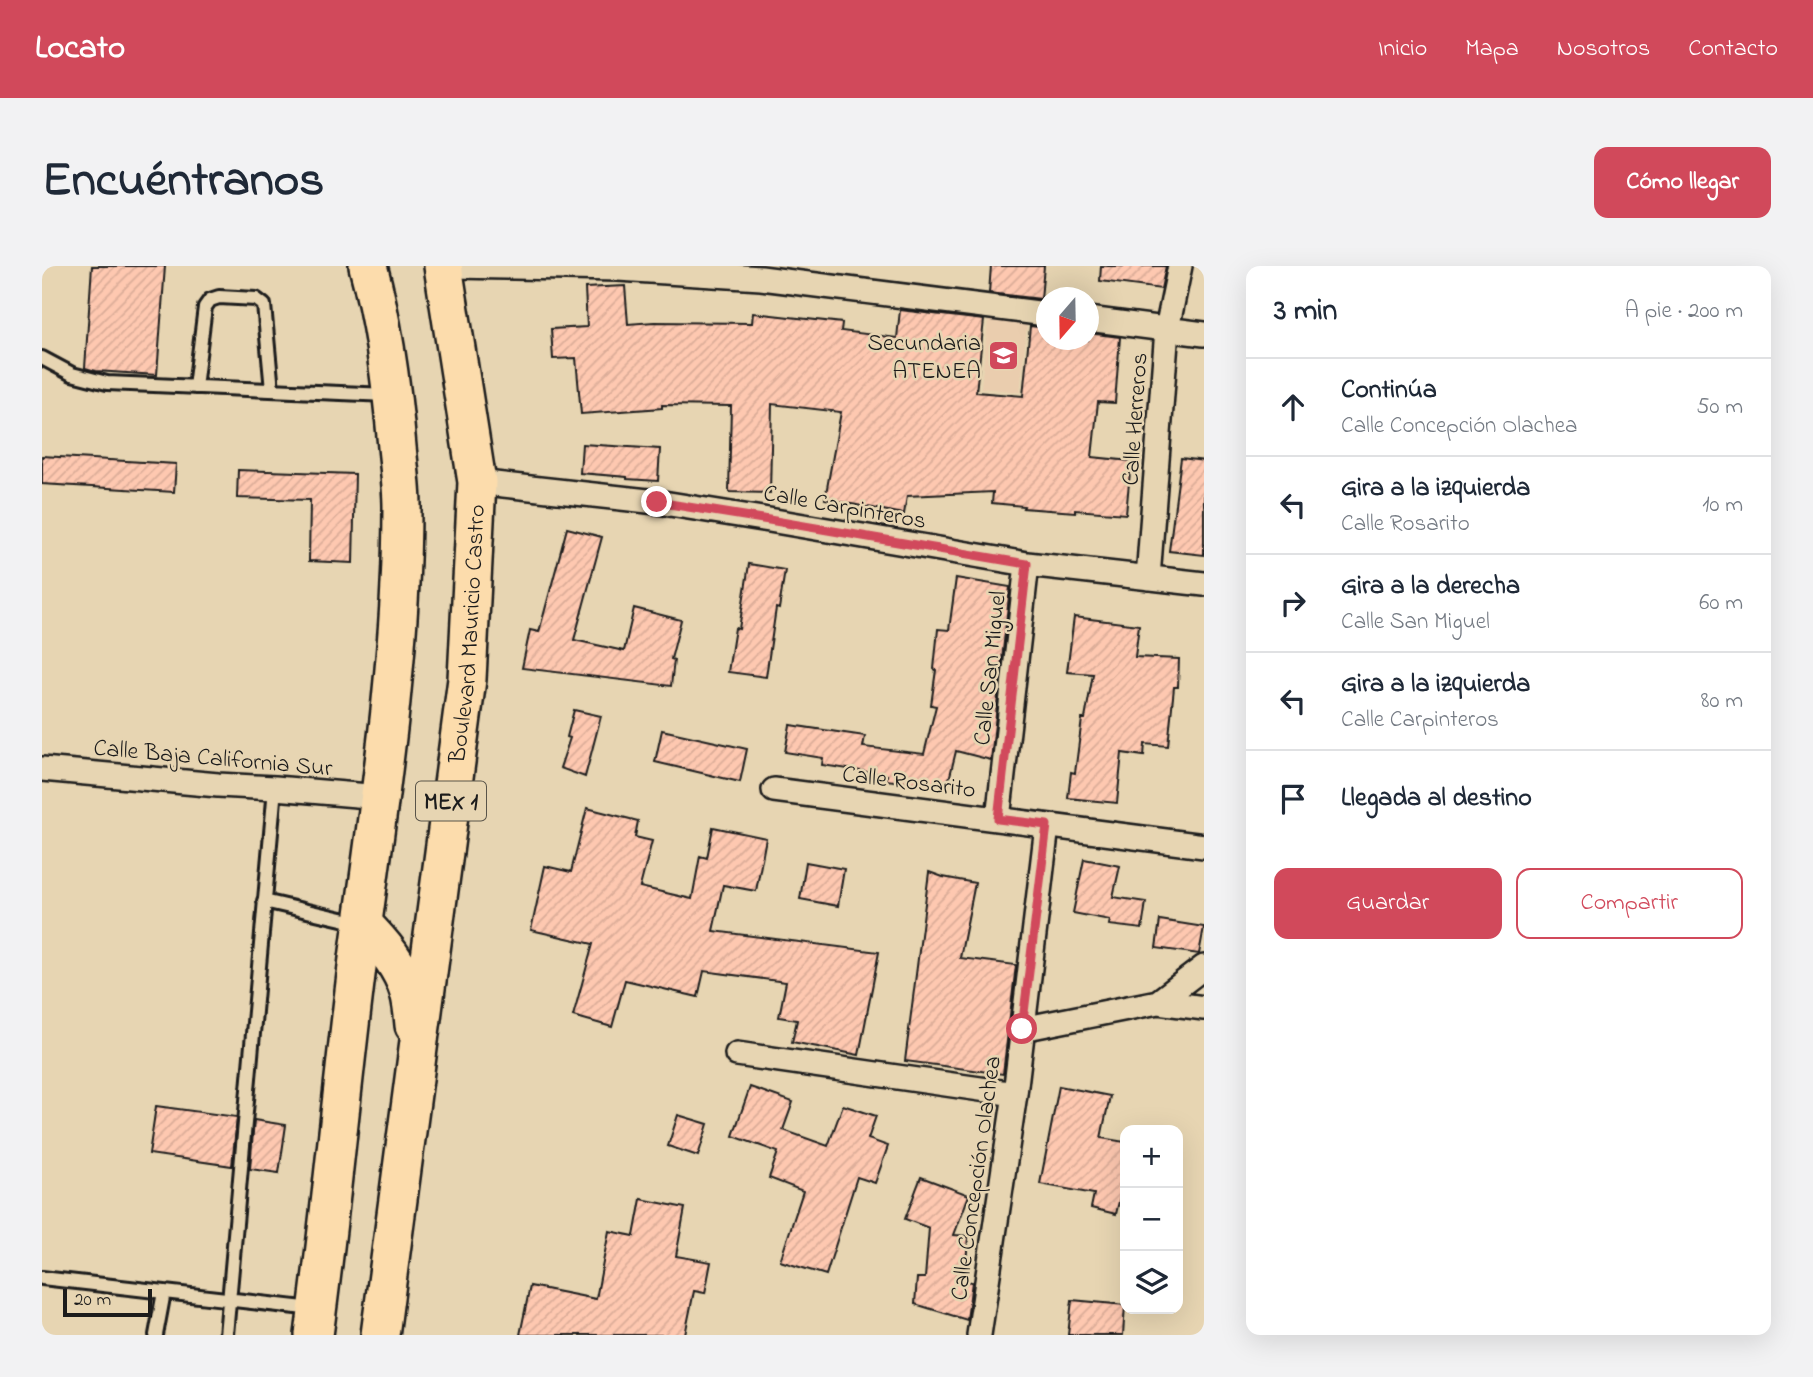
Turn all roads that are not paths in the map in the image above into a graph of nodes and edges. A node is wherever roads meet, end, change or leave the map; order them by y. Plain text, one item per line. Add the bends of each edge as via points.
1 (368, 266) edge
2 (443, 266) edge
3 (453, 266) edge
4 (1180, 266) edge
5 (1036, 313) edge
6 (1099, 320) edge
7 (1167, 329) junction
8 (1204, 334) edge
9 (42, 358) edge
10 (195, 387) junction
11 (272, 390) junction
12 (392, 395) junction
13 (477, 482) junction
14 (1027, 564) junction
15 (1148, 578) junction
16 (1204, 584) edge
17 (42, 769) edge
18 (275, 788) junction
19 (774, 790) dead end
20 (380, 797) junction
21 (998, 819) junction
22 (1047, 825) junction
23 (1204, 846) edge
24 (264, 901) junction
25 (363, 924) junction
26 (1204, 967) edge
27 (1158, 1002) junction
28 (1204, 1008) edge
29 (1022, 1029) junction
30 (418, 1054) junction
31 (737, 1055) dead end
32 (1015, 1094) junction
33 (42, 1278) edge
34 (164, 1292) junction
35 (230, 1300) junction
36 (316, 1322) edge
37 (156, 1335) edge
38 (226, 1335) edge
39 (380, 1335) edge
40 (979, 1335) edge

1 - 12 main road, MEX 1
2 - 13 main road, Boulevard Mauricio Castro / MEX 1
3 - 5 street via 750,277
4 - 7 street, Calle Herreros
6 - 7 street
7 - 8 street
7 - 15 street, Calle Herreros
9 - 10 lane via 72,374 107,383
10 - 11 lane
10 - 11 lane via 205,307 219,297 256,299 264,305
11 - 12 lane
12 - 20 main road, MEX 1 via 402,505 397,646
13 - 14 street, Calle Carpinteros via 657,502
13 - 30 main road, Boulevard Mauricio Castro / MEX 1 via 467,679
14 - 15 street, Calle Carpinteros
14 - 21 street, Calle San Miguel
15 - 16 street, Calle Carpinteros
17 - 18 street, Calle Baja California Sur
18 - 20 street, Calle Baja California Sur
18 - 24 lane
19 - 21 street, Calle Rosarito
20 - 25 main road, MEX 1
21 - 22 street, Calle Rosarito
22 - 23 street, Calle Rosarito
22 - 29 street, Calle Concepción Olachea
24 - 25 lane
24 - 35 lane
25 - 30 main road via 387,951 410,994
25 - 36 main road, MEX 1
26 - 27 street, Calle Concepción Olachea
27 - 28 street
27 - 29 street, Calle Concepción Olachea
29 - 32 street, Calle Concepción Olachea
30 - 39 main road, Boulevard Mauricio Castro / MEX 1
31 - 32 street
32 - 40 street, Calle Concepción Olachea
33 - 34 lane
34 - 35 lane
34 - 37 lane
35 - 36 lane
35 - 38 lane

